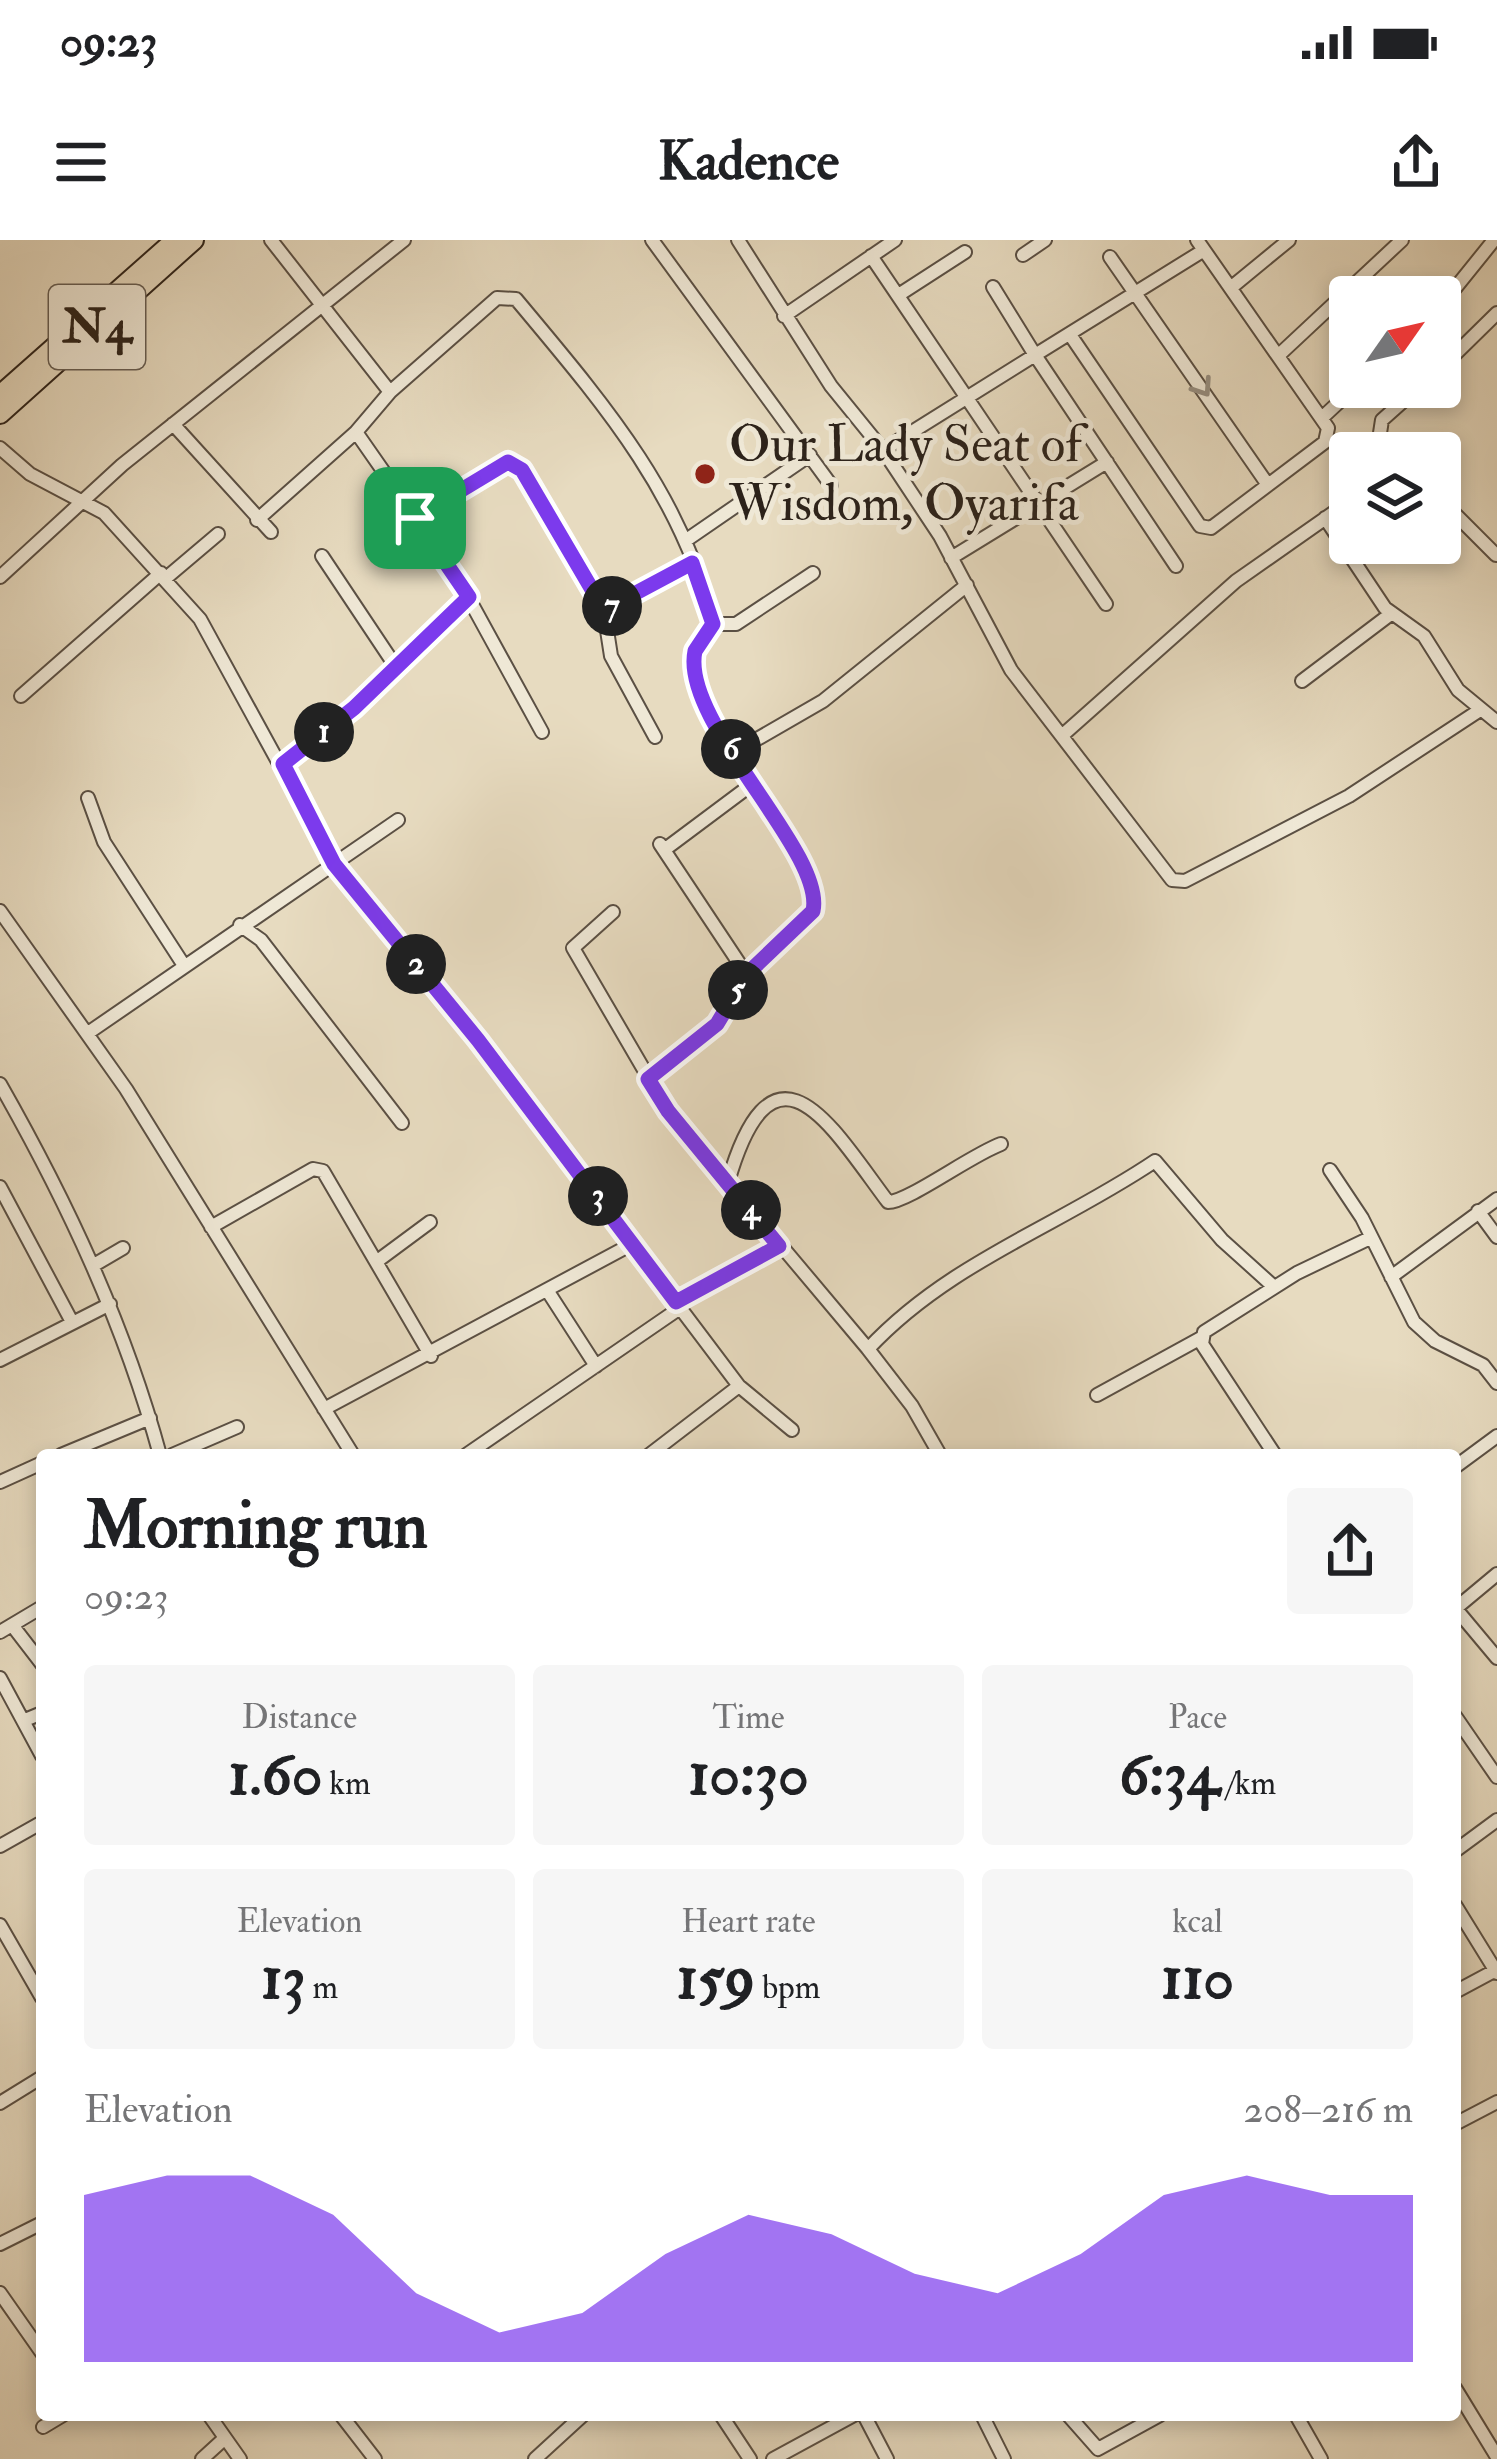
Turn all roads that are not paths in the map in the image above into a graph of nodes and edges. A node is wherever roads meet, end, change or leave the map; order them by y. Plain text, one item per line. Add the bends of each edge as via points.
1 (175, 240) edge
2 (194, 240) edge
3 (271, 240) edge
4 (404, 240) edge
5 (652, 240) edge
6 (896, 240) edge
7 (1045, 240) edge
8 (1289, 240) edge
9 (1402, 240) edge
10 (1494, 240) edge
11 (744, 242) edge
12 (1199, 246) edge
13 (965, 253) dead end
14 (1023, 255) dead end
15 (871, 256) junction
16 (1109, 257) dead end
17 (1461, 281) edge
18 (1233, 286) junction
19 (993, 287) dead end
20 (1137, 292) junction
21 (900, 295) junction
22 (323, 304) junction
23 (1497, 314) edge
24 (784, 316) junction
25 (1071, 337) junction
26 (1461, 349) edge
27 (1280, 354) junction
28 (1035, 355) junction
29 (390, 392) junction
30 (0, 395) edge
31 (968, 400) junction
32 (1333, 408) edge
33 (1395, 408) edge
34 (0, 414) edge
35 (1324, 416) junction
36 (173, 424) junction
37 (1380, 432) edge
38 (356, 433) junction
39 (0, 448) edge
40 (884, 450) junction
41 (810, 455) junction
42 (1107, 463) junction
43 (1268, 484) junction
44 (831, 485) dead end
45 (85, 503) junction
46 (1039, 504) junction
47 (1329, 515) edge
48 (415, 518) junction
49 (1325, 518) junction
50 (257, 520) junction
51 (1461, 520) edge
52 (271, 532) dead end
53 (218, 534) dead end
54 (685, 541) junction
55 (1496, 555) edge
56 (322, 556) dead end
57 (951, 558) junction
58 (692, 563) junction
59 (1175, 566) dead end
60 (813, 573) dead end
61 (163, 575) junction
62 (0, 577) edge
63 (968, 585) junction
64 (469, 597) junction
65 (1106, 604) dead end
66 (604, 610) junction
67 (1392, 613) junction
68 (713, 624) junction
69 (396, 667) junction
70 (1302, 681) dead end
71 (21, 696) dead end
72 (1480, 710) junction
73 (1497, 722) edge
74 (542, 732) dead end
75 (1065, 733) junction
76 (655, 737) dead end
77 (733, 753) junction
78 (283, 764) junction
79 (751, 784) junction
80 (88, 798) dead end
81 (398, 820) dead end
82 (334, 864) junction
83 (0, 911) edge
84 (613, 912) dead end
85 (241, 925) junction
86 (183, 964) junction
87 (747, 974) junction
88 (88, 1034) junction
89 (648, 1079) junction
90 (0, 1084) edge
91 (402, 1123) dead end
92 (1001, 1144) dead end
93 (1330, 1170) dead end
94 (728, 1182) junction
95 (0, 1187) edge
96 (1497, 1199) edge
97 (1478, 1211) junction
98 (430, 1222) dead end
99 (212, 1226) junction
100 (1370, 1238) junction
101 (1497, 1238) edge
102 (634, 1243) junction
103 (779, 1246) junction
104 (123, 1248) dead end
105 (376, 1262) junction
106 (94, 1265) junction
107 (1390, 1277) junction
108 (1273, 1286) junction
109 (547, 1290) junction
110 (110, 1304) junction
111 (678, 1305) junction
112 (72, 1322) junction
113 (1202, 1338) junction
114 (868, 1349) junction
115 (431, 1356) junction
116 (0, 1360) edge
117 (596, 1366) junction
118 (1497, 1383) edge
119 (739, 1386) junction
120 (1097, 1395) dead end
121 (324, 1409) junction
122 (150, 1418) junction
123 (237, 1427) dead end
124 (792, 1430) dead end
125 (1497, 1436) edge
126 (75, 1449) edge
127 (158, 1449) edge
128 (186, 1449) edge
129 (349, 1449) edge
130 (475, 1449) edge
131 (658, 1449) edge
132 (937, 1449) edge
133 (1271, 1449) edge
134 (1461, 1463) edge
135 (36, 1466) edge
136 (0, 1482) edge
137 (1497, 1574) edge
138 (1461, 1604) edge
139 (36, 1611) edge
140 (1461, 1616) edge
141 (6, 1629) edge
142 (36, 1658) edge
143 (1497, 1658) edge
144 (0, 1678) edge
145 (36, 1715) edge
146 (25, 1720) junction
147 (1461, 1725) edge
148 (36, 1743) edge
149 (1497, 1777) edge
150 (1497, 1820) edge
151 (36, 1826) edge
152 (0, 1846) edge
153 (1461, 1847) edge
154 (1461, 1914) edge
155 (0, 1925) edge
156 (1496, 1971) edge
157 (36, 1988) edge
158 (1461, 1989) edge
159 (36, 2081) edge
160 (1497, 2102) edge
161 (0, 2103) edge
162 (1461, 2121) edge
163 (36, 2226) edge
164 (0, 2244) edge
165 (0, 2293) edge
166 (36, 2344) edge
167 (1461, 2398) edge
168 (53, 2421) edge
169 (213, 2421) edge
170 (346, 2421) edge
171 (576, 2421) edge
172 (725, 2421) edge
173 (843, 2421) edge
174 (867, 2421) edge
175 (985, 2421) edge
176 (1073, 2421) edge
177 (1149, 2421) edge
178 (1299, 2421) edge
179 (43, 2427) dead end
180 (225, 2438) junction
181 (747, 2454) edge
182 (1497, 2457) edge
183 (202, 2459) edge
184 (240, 2459) edge
185 (375, 2459) edge
186 (535, 2459) edge
187 (732, 2459) edge
188 (773, 2459) edge
189 (887, 2459) edge
190 (1004, 2459) edge
191 (1320, 2459) edge

1 - 30 highway, N4
2 - 34 highway, N4
3 - 22 street
4 - 22 street
5 - 41 street
6 - 15 street
7 - 14 street
8 - 18 street
9 - 27 street
10 - 17 street
11 - 24 street
12 - 18 street
12 - 20 street
13 - 21 street
15 - 21 street
15 - 24 street
16 - 20 street
18 - 27 street
19 - 28 street
20 - 25 street
20 -> 43 street
21 - 31 street
22 - 29 street
22 - 36 street
23 - 26 street
24 - 40 street
25 - 28 street
25 - 43 street via 1200,526 1211,528
27 - 35 street
28 - 31 street
28 - 42 street
29 - 38 street
29 - 54 street via 496,298 516,299 635,443
31 - 40 street
31 - 46 street
32 - 35 street
33 - 37 street
35 - 43 street via 1328,436
36 - 45 street
36 - 50 street
38 - 48 street
38 - 50 street
39 - 45 street
40 - 57 street
41 - 44 street
41 - 54 street
42 - 46 street
42 - 59 street
45 - 61 street via 120,527
45 - 62 street
46 - 57 street
46 - 65 street
47 - 49 street
48 - 64 street
48 - 66 street via 499,465 516,463
49 - 67 street
49 - 75 street via 1236,581
50 - 52 street
51 - 55 street
53 - 61 street
54 - 58 street
56 - 69 street
57 - 63 street
58 - 66 street
58 - 68 street
60 - 68 street via 736,624
61 - 71 street
61 - 78 street via 200,620
63 - 75 street via 1012,670
63 - 77 street via 823,701
64 - 69 street
64 - 74 street
66 - 76 street via 611,656
67 - 70 street
67 - 72 street via 1424,637
68 - 77 street via 695,651 694,671
69 - 78 street
72 - 73 street
72 - 75 street via 1349,796 1177,882
77 - 79 street
78 - 82 street
79 - 87 street via 815,901
79 - 87 street via 662,847
80 - 86 street via 104,842
81 - 82 street
82 - 85 street
82 - 102 street
83 - 88 street
84 - 89 street via 573,948
85 - 86 street
85 - 91 street via 261,940
86 - 88 street
87 - 89 street via 717,1024
88 - 99 street
89 - 94 street
90 - 106 street
92 - 94 street via 888,1202 835,1129 804,1103 785,1100 772,1102 746,1132
93 - 100 street
94 - 103 street
95 - 112 street
96 - 97 street
97 - 101 street
97 - 107 street
98 - 105 street
99 - 105 street via 318,1168
99 - 121 street
100 - 107 street
100 - 108 street
102 - 109 street
102 - 111 street
103 - 111 street
103 - 114 street
104 - 106 street
105 - 115 street
106 - 110 street
107 - 118 street via 1425,1335 1483,1365
108 - 113 street
108 - 114 street via 1155,1160 953,1277
109 - 115 street
109 - 117 street
110 - 112 street
110 - 122 street
111 - 117 street
111 - 119 street
112 - 116 street
113 - 120 street
113 - 133 street
114 - 132 street
115 - 121 street
117 - 130 street
119 - 124 street
119 - 131 street
121 - 129 street
122 - 126 street
122 - 127 street
123 - 128 street
125 - 134 street
135 - 136 street
137 - 138 street
139 - 141 street
140 - 143 street
141 - 142 street
144 - 146 street
145 - 146 street
146 - 148 street
147 - 149 street
150 - 153 street
151 - 152 street
154 - 156 street
155 - 157 street
156 - 158 street
159 - 161 street
160 - 162 street
163 - 164 street
165 - 166 street
167 - 182 street
168 - 179 street
169 - 180 street
170 - 185 street
171 - 186 street
172 - 181 street
173 - 188 street
174 - 189 street
175 - 190 street
176 - 177 street via 1098,2449
178 - 191 street
180 - 183 street
180 - 184 street
181 - 187 street

